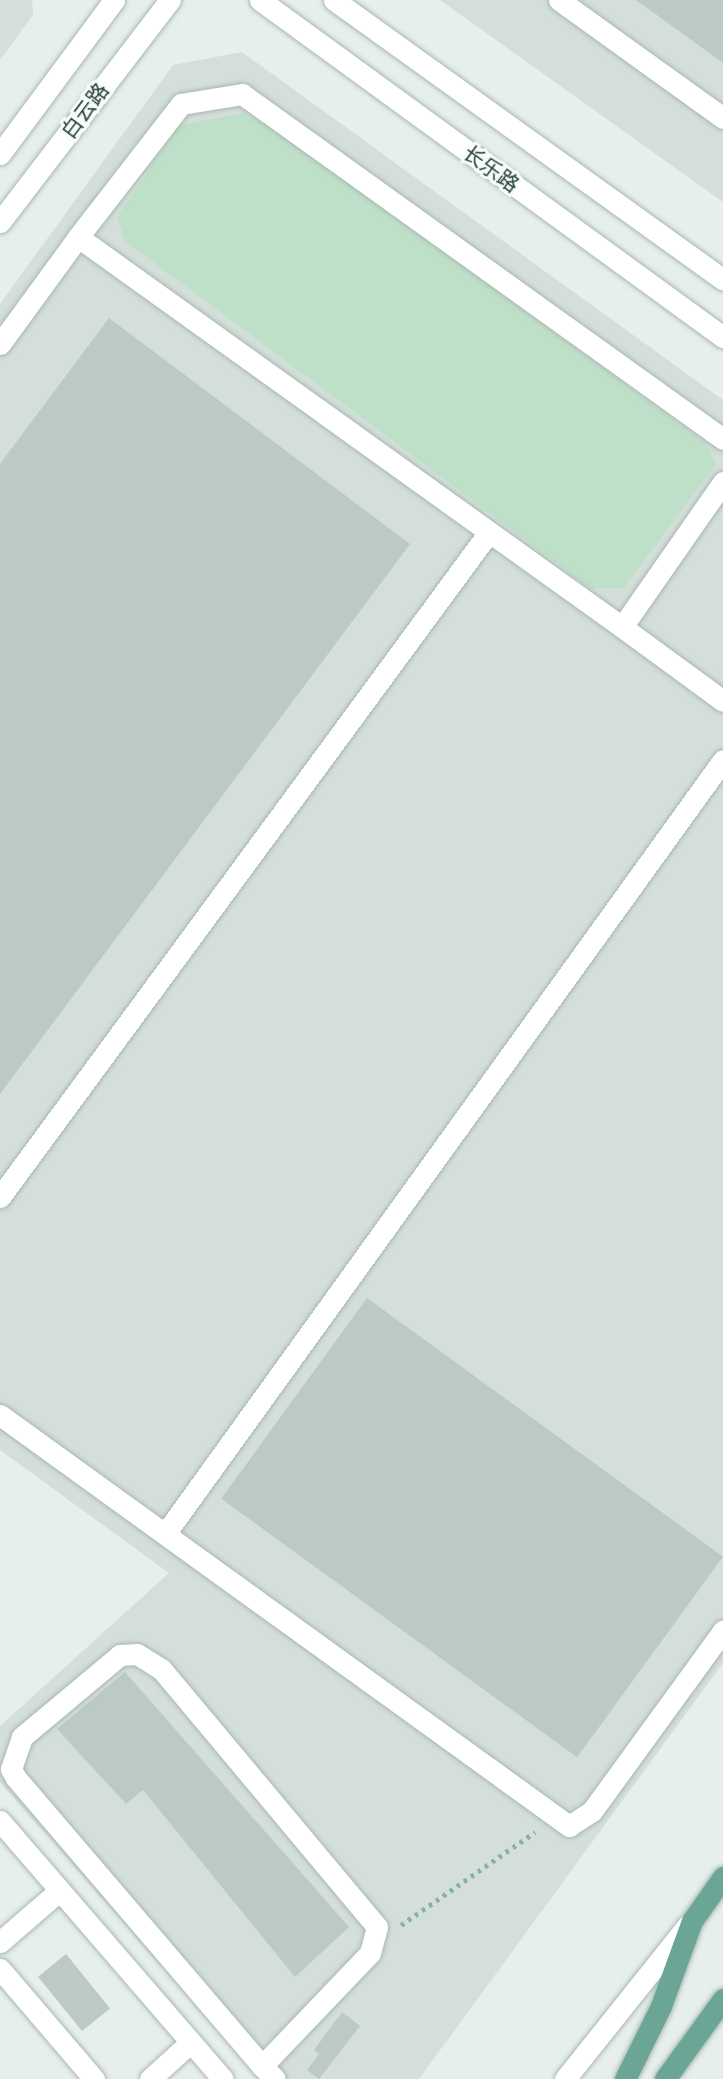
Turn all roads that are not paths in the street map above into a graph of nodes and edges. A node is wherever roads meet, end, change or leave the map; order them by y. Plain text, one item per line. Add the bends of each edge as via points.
1 (114, 0) edge
2 (170, 0) edge
3 (260, 0) edge
4 (334, 0) edge
5 (559, 0) edge
6 (723, 118) edge
7 (0, 155) edge
8 (0, 222) edge
9 (78, 237) junction
10 (723, 280) edge
11 (723, 337) edge
12 (0, 344) edge
13 (723, 439) edge
14 (723, 482) edge
15 (489, 532) junction
16 (622, 627) junction
17 (723, 701) edge
18 (723, 760) edge
19 (0, 1198) edge
20 (0, 1415) edge
21 (165, 1534) junction
22 (723, 1632) edge
23 (0, 1821) edge
24 (723, 1877) edge
25 (60, 1890) junction
26 (692, 1921) junction
27 (0, 1942) edge
28 (0, 1969) edge
29 (723, 1999) edge
30 (191, 2042) junction
31 (269, 2072) edge
32 (94, 2079) edge
33 (150, 2079) edge
34 (223, 2079) edge
35 (565, 2079) edge
36 (625, 2079) edge
37 (665, 2079) edge

1 - 7 street, 白云路
2 - 8 street, 白云路
3 - 11 street, 长乐路
4 - 10 street
5 - 6 street
9 - 12 street
9 - 13 street via 181,104 242,94
9 - 15 street
14 - 16 street
15 - 16 street
15 - 19 street
16 - 17 street
18 - 21 street
20 - 21 street
21 - 22 street via 569,1826 592,1811
23 - 25 street
24 - 26 main road
25 - 27 street
25 - 30 street
26 - 35 street
26 - 36 main road
28 - 32 street
29 - 37 main road
30 - 33 street
30 - 34 street
31 - 31 street via 370,1953 377,1927 161,1669 124,1653 22,1737 11,1769

